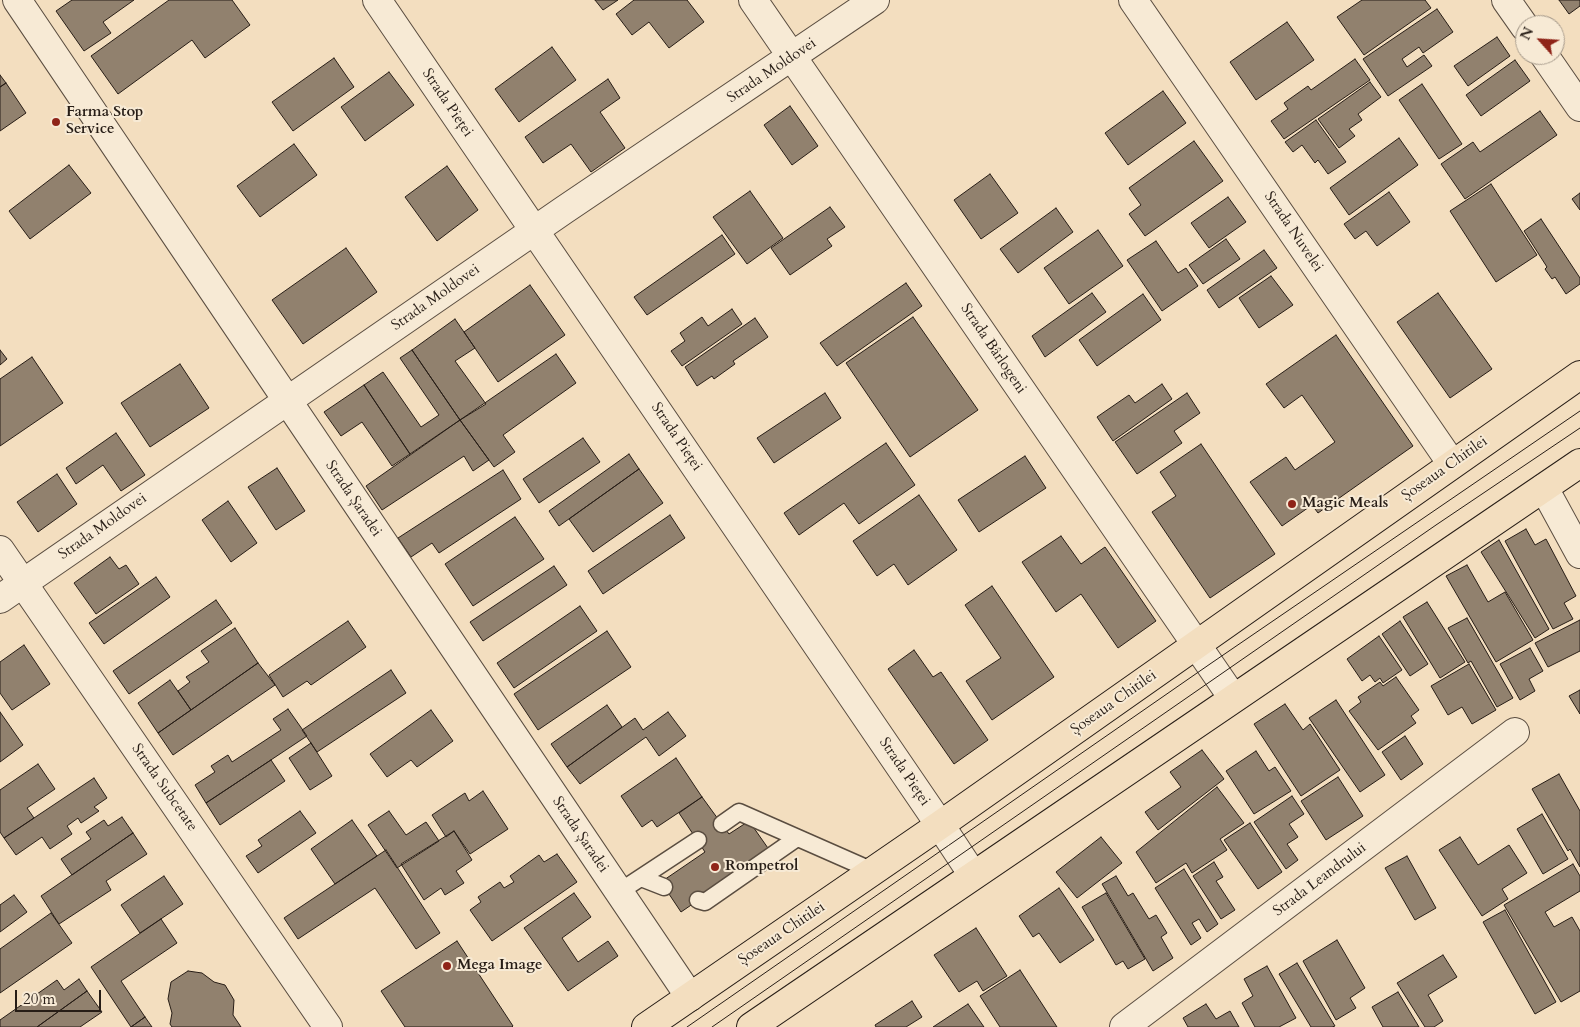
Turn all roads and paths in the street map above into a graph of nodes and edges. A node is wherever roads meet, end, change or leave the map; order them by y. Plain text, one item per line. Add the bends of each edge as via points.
1 (17, 0) edge
2 (376, 0) edge
3 (753, 0) edge
4 (875, 0) edge
5 (1133, 0) edge
6 (1506, 0) edge
7 (1517, 15) edge
8 (792, 57) junction
9 (1551, 65) edge
10 (1580, 107) edge
11 (534, 230) junction
12 (1580, 375) edge
13 (287, 400) junction
14 (1580, 463) edge
15 (1452, 464) junction
16 (1544, 488) junction
17 (0, 550) edge
18 (1580, 554) edge
19 (23, 583) junction
20 (0, 599) edge
21 (1196, 645) junction
22 (1233, 698) junction
23 (1515, 732) dead end
24 (722, 824) dead end
25 (940, 825) junction
26 (797, 838) junction
27 (698, 840) dead end
28 (873, 871) junction
29 (973, 875) junction
30 (630, 885) junction
31 (664, 887) dead end
32 (698, 900) dead end
33 (690, 997) junction
34 (328, 1027) edge
35 (646, 1027) edge
36 (751, 1027) edge
37 (1124, 1027) edge

1 - 13 street, Strada Șaradei
2 - 11 street, Strada Pieței
3 - 8 street, Strada Bârlogeni
4 - 8 street, Strada Moldovei
5 - 15 street, Strada Nuvelei
6 - 7 street
8 - 11 street, Strada Moldovei
8 - 21 street, Strada Bârlogeni
9 - 10 street
11 - 13 street, Strada Moldovei
11 - 25 street, Strada Pieței
12 - 15 main road, Șoseaua Chitilei
13 - 19 street, Strada Moldovei
13 - 30 street, Strada Șaradei
14 - 16 main road
15 - 21 main road, Șoseaua Chitilei
16 - 18 street
16 - 22 main road
17 - 19 street, Strada Subcetate
19 - 20 street, Strada Moldovei
19 - 34 street, Strada Subcetate
21 - 22 street, Strada Bârlogeni
21 - 25 main road, Șoseaua Chitilei
22 - 29 main road
23 - 37 street, Strada Leandrului
24 - 26 lane via 739,812
25 - 28 main road, Șoseaua Chitilei
25 - 29 street, Strada Pieței
26 - 28 lane
26 - 32 lane via 705,902
27 - 30 lane
28 - 33 main road, Șoseaua Chitilei
29 - 36 main road
30 - 31 lane
30 - 33 street, Strada Șaradei
33 - 35 main road, Șoseaua Chitilei

